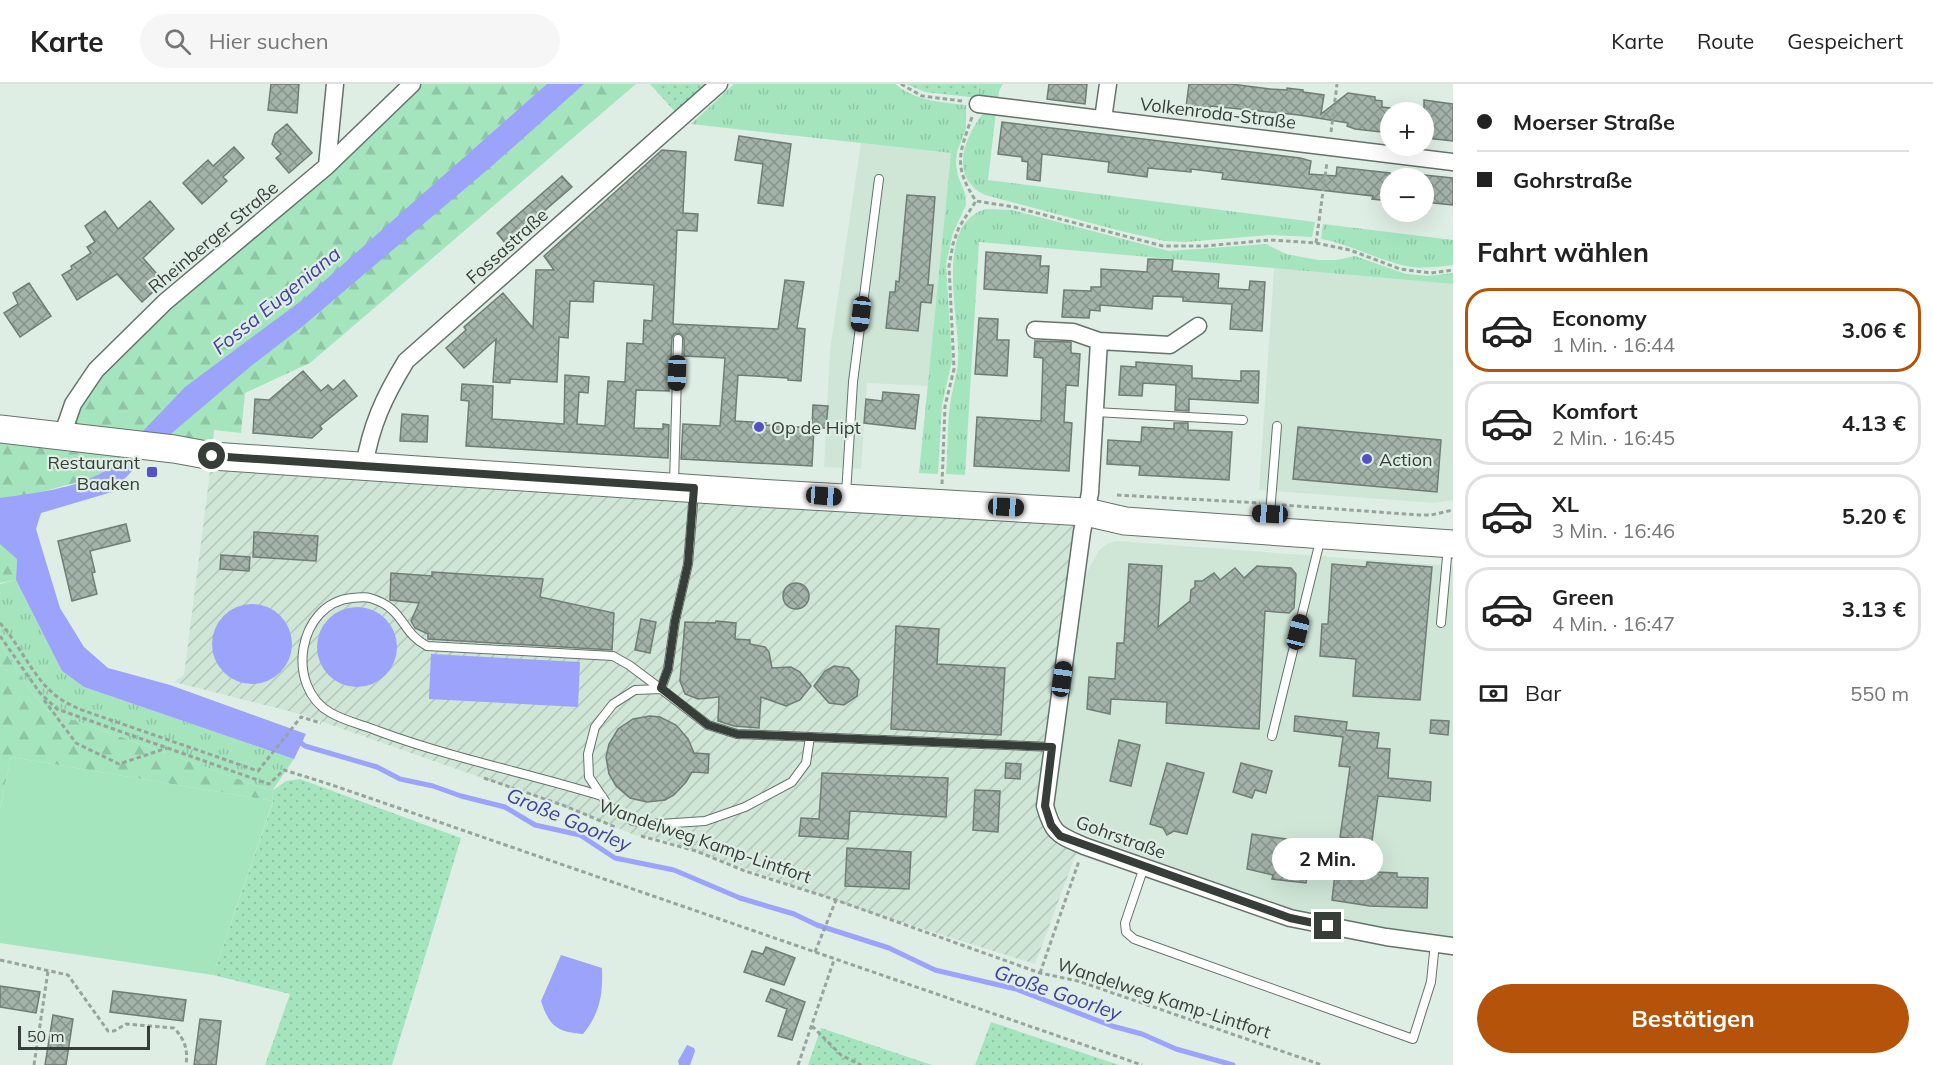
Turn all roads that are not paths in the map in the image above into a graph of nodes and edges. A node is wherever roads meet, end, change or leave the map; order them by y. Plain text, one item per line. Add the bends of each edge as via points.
1 (335, 84) edge
2 (412, 84) edge
3 (719, 84) edge
4 (1108, 84) edge
5 (978, 104) road end
6 (1103, 118) junction
7 (1453, 162) edge
8 (327, 166) junction
9 (879, 179) dead end
10 (1198, 326) dead end
11 (1035, 330) dead end
12 (678, 339) dead end
13 (1099, 341) junction
14 (1095, 412) junction
15 (1243, 420) dead end
16 (1276, 426) dead end
17 (0, 429) edge
18 (62, 436) junction
19 (364, 467) junction
20 (684, 487) junction
21 (846, 498) junction
22 (1086, 512) junction
23 (1270, 514) junction
24 (1322, 534) junction
25 (1451, 538) edge
26 (1441, 623) dead end
27 (661, 688) junction
28 (1272, 736) dead end
29 (810, 737) junction
30 (1052, 747) junction
31 (602, 796) junction
32 (1144, 867) junction
33 (1435, 943) junction
34 (1453, 946) edge

1 - 8 street
2 - 8 street, Rheinberger Straße
3 - 19 street, Fossastraße via 406,362 385,396
4 - 6 street
5 - 6 street, Volkenroda-Straße
6 - 7 street, Volkenroda-Straße
8 - 18 street, Rheinberger Straße via 165,302 96,370 73,404
9 - 21 lane via 853,382
10 - 13 street via 1170,345
11 - 13 street via 1073,332
12 - 20 lane
13 - 14 street, Gohrstraße
14 - 15 lane
14 - 22 street, Gohrstraße
16 - 23 lane
17 - 18 main road
18 - 19 main road via 212,456
19 - 20 main road
20 - 21 main road
20 - 27 lane via 688,564
21 - 22 main road
22 - 23 main road via 1125,505
22 - 24 main road via 1125,521
22 - 30 street, Gohrstraße
23 - 25 main road
24 - 25 main road
24 - 28 lane
25 - 26 lane
27 - 29 lane via 708,725 737,734
27 - 31 lane via 635,690 613,704 595,727 588,754 589,777
27 - 31 lane via 613,657 427,646 415,640 399,615 384,602 366,597 339,599 321,612 309,630 302,655 304,680 312,696 330,713 403,740
29 - 30 lane
29 - 31 lane via 806,763 792,782 745,807 705,821 633,821 609,807
30 - 32 street, Gohrstraße via 1045,806 1051,825 1060,836
32 - 33 street, Gohrstraße via 1290,918
32 - 33 lane via 1125,923 1126,932 1134,939 1413,1039 1431,982
33 - 34 street, Gohrstraße

